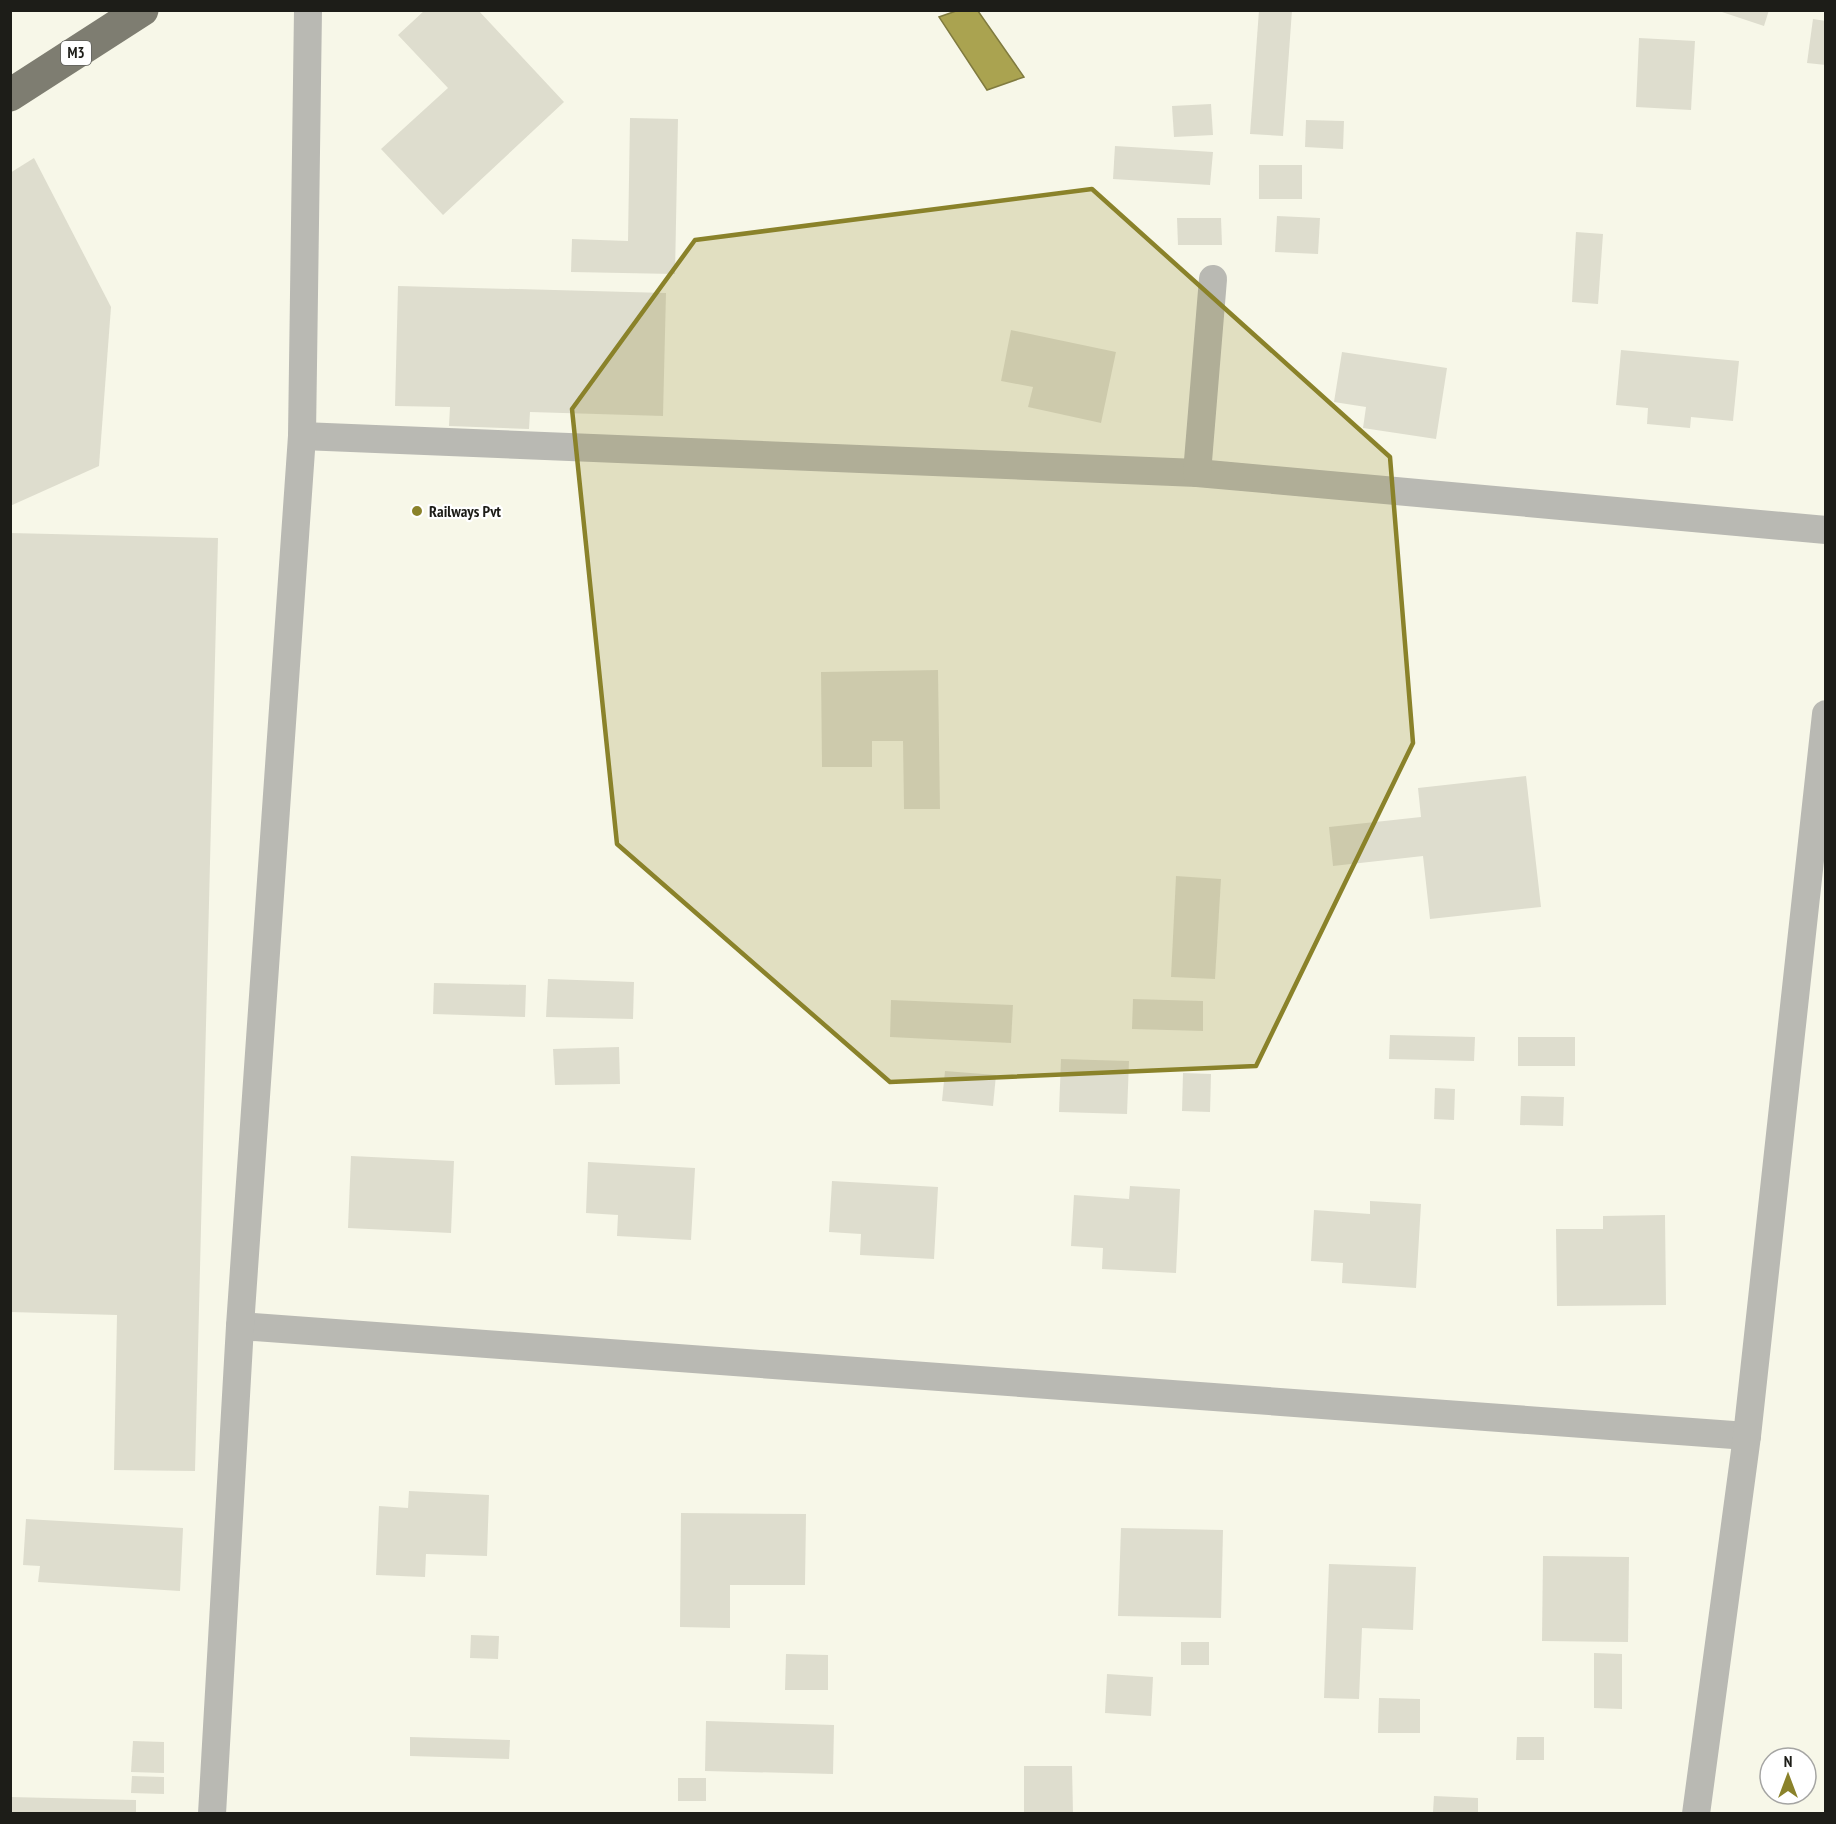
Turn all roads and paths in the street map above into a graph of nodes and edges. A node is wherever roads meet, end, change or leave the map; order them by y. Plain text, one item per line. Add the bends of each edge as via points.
1 (142, 10) edge
2 (308, 10) edge
3 (10, 95) edge
4 (1213, 279) dead end
5 (302, 436) junction
6 (1197, 473) junction
7 (1826, 530) edge
8 (1826, 714) edge
9 (240, 1326) junction
10 (1747, 1436) junction
11 (212, 1814) edge
12 (1696, 1814) edge

1 - 3 highway, M3
2 - 5 street
4 - 6 street
5 - 6 street
5 - 9 street
6 - 7 street
8 - 10 street
9 - 10 street
9 - 11 street
10 - 12 street

